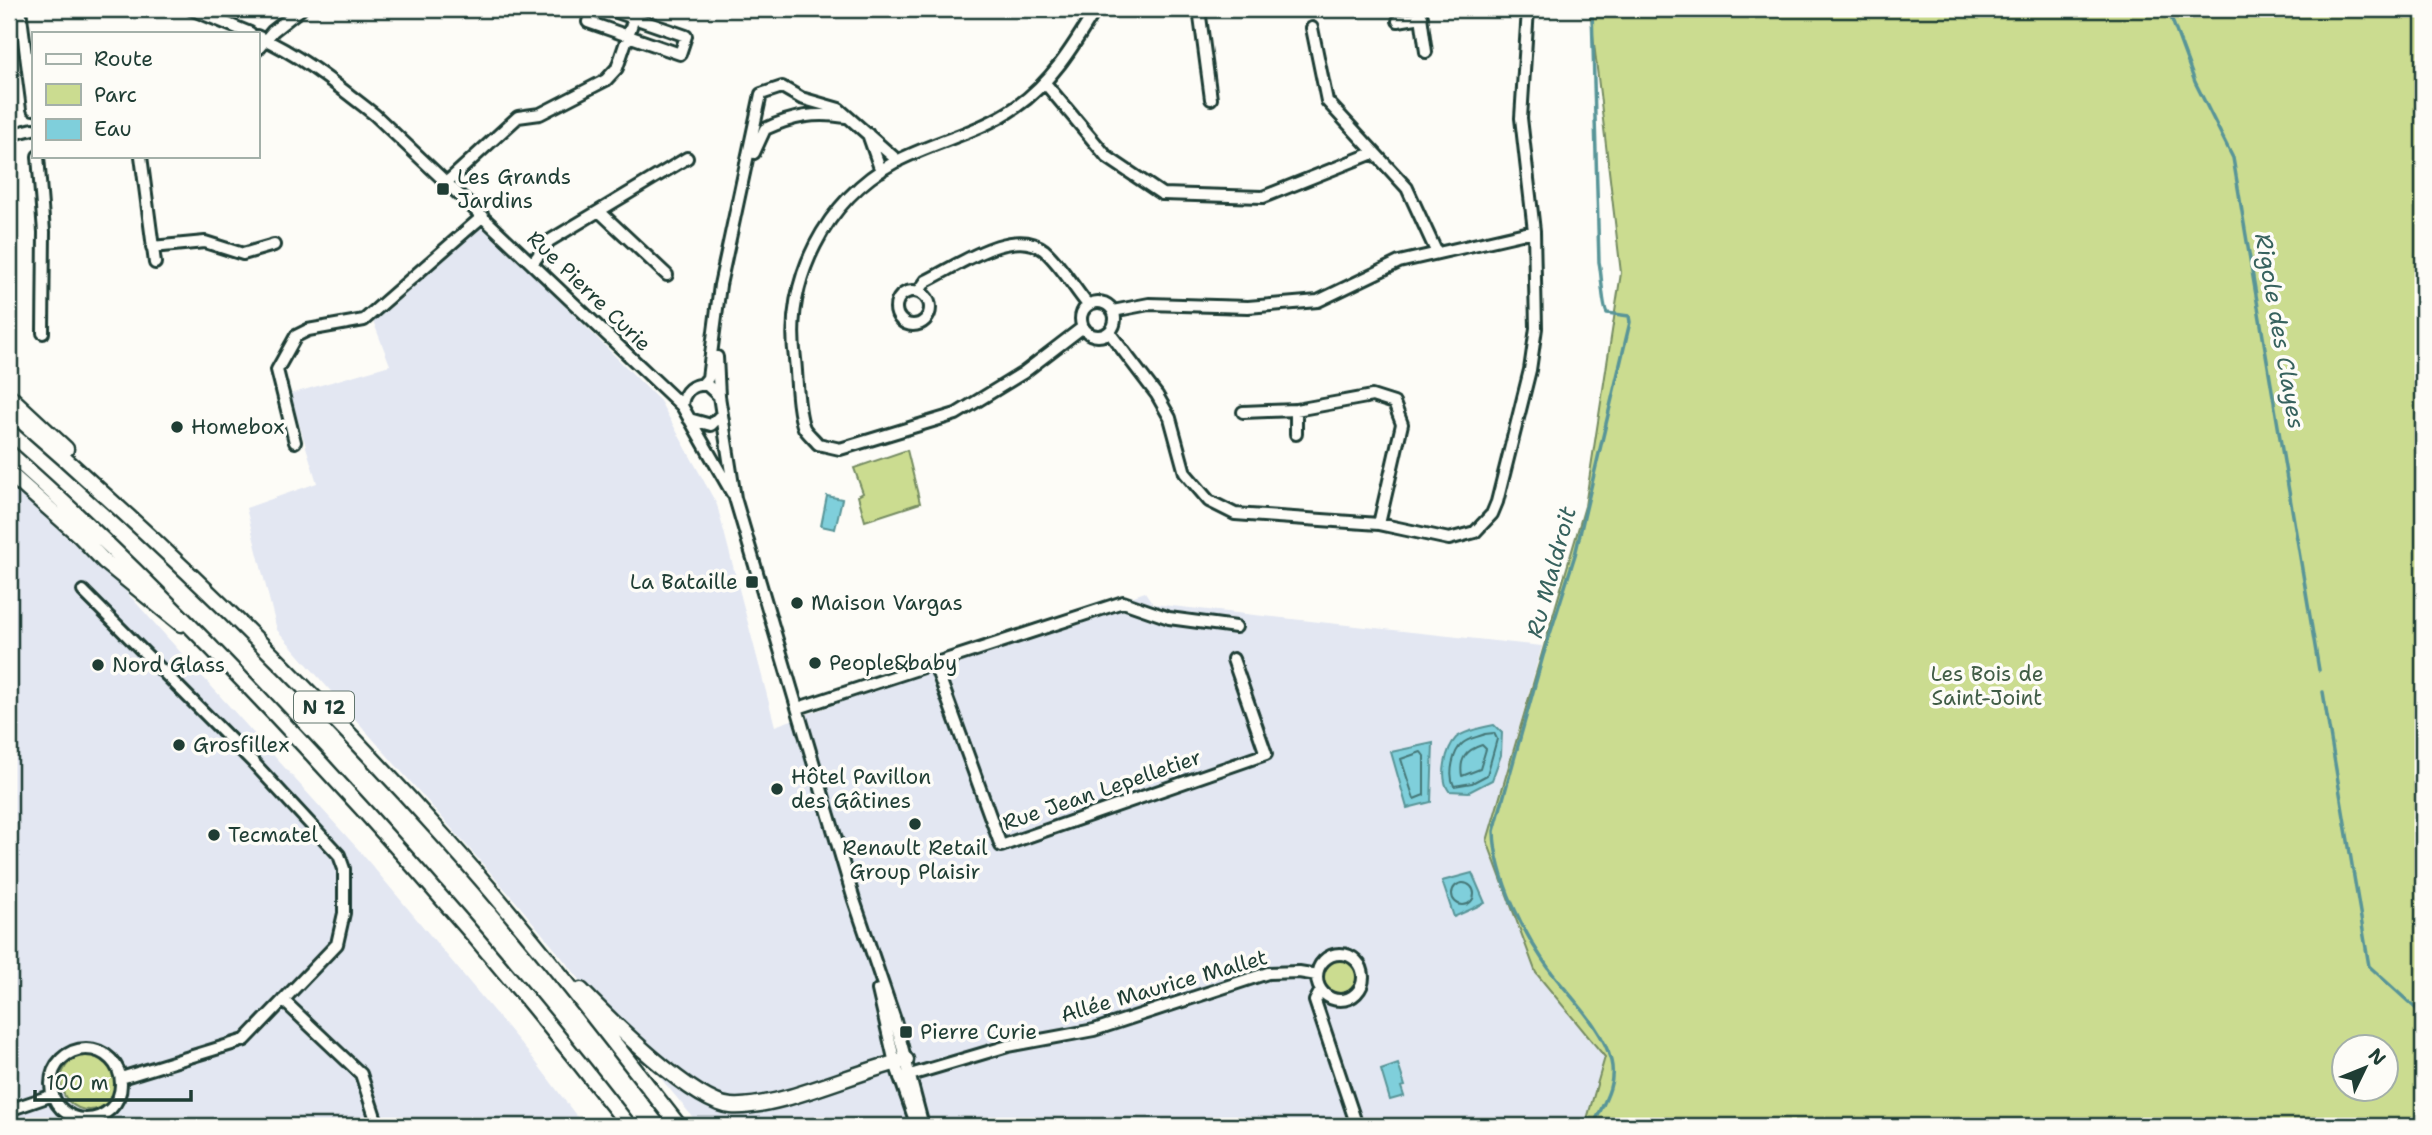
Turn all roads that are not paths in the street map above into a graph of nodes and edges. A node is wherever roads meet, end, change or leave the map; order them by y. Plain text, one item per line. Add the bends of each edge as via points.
1 (20, 9) edge
2 (191, 9) edge
3 (301, 9) edge
4 (592, 9) edge
5 (608, 9) edge
6 (1096, 9) edge
7 (1199, 9) edge
8 (1528, 9) edge
9 (636, 13) edge
10 (1421, 13) edge
11 (1398, 21) dead end
12 (1312, 28) dead end
13 (248, 32) edge
14 (628, 36) junction
15 (261, 38) edge
16 (1426, 52) dead end
17 (1045, 83) junction
18 (1211, 99) dead end
19 (32, 101) edge
20 (851, 118) junction
21 (32, 129) edge
22 (868, 134) junction
23 (9, 135) edge
24 (1373, 153) junction
25 (38, 158) edge
26 (141, 158) edge
27 (687, 158) dead end
28 (898, 161) junction
29 (748, 165) junction
30 (881, 171) junction
31 (447, 182) junction
32 (600, 212) junction
33 (483, 216) junction
34 (1534, 231) junction
35 (274, 245) dead end
36 (152, 247) junction
37 (1436, 251) junction
38 (155, 263) dead end
39 (533, 264) junction
40 (667, 275) dead end
41 (919, 291) dead end
42 (1088, 305) junction
43 (1114, 311) junction
44 (1083, 327) junction
45 (1108, 332) junction
46 (43, 333) dead end
47 (715, 340) junction
48 (702, 384) junction
49 (665, 391) junction
50 (687, 391) junction
51 (9, 396) edge
52 (719, 396) junction
53 (682, 406) junction
54 (9, 410) edge
55 (1296, 410) junction
56 (1243, 412) dead end
57 (722, 414) junction
58 (688, 418) junction
59 (1296, 434) dead end
60 (295, 442) dead end
61 (9, 453) edge
62 (76, 469) junction
63 (9, 473) edge
64 (735, 498) junction
65 (1380, 524) junction
66 (83, 592) dead end
67 (1236, 627) dead end
68 (203, 637) junction
69 (1233, 659) dead end
70 (934, 662) junction
71 (798, 708) junction
72 (552, 965) junction
73 (1317, 975) junction
74 (1321, 990) junction
75 (283, 1000) junction
76 (900, 1061) junction
77 (905, 1077) junction
78 (121, 1078) junction
79 (53, 1095) junction
80 (9, 1110) edge
81 (99, 1122) edge
82 (378, 1126) edge
83 (629, 1126) edge
84 (679, 1126) edge
85 (916, 1126) edge
86 (923, 1126) edge
87 (1357, 1126) edge

1 - 19 street
2 - 13 street
3 - 15 street
4 - 14 street via 588,22
5 - 9 street
6 - 17 street
7 - 18 street
8 - 34 street via 1521,118
9 - 14 street
9 - 14 street via 686,36 680,54
10 - 11 street
10 - 16 street
12 - 24 street via 1327,102
14 - 31 street via 617,68 606,80 540,114 518,117
15 - 31 street, Rue Pierre Curie via 369,110
17 - 24 street via 1107,157 1162,194 1263,197
17 - 28 street via 1017,107 981,128
20 - 22 street
20 - 29 street via 821,113 791,117 765,129
20 - 29 street via 782,87 770,89 761,94
21 - 23 street
22 - 28 street
22 - 30 street
24 - 37 street via 1407,188
25 - 46 street via 44,232
26 - 36 street
27 - 32 street
28 - 30 street
29 - 47 street via 727,248
30 - 44 street via 836,213 812,249 800,282 793,346 804,427 818,444 841,449 956,414 1012,381
31 - 33 street, Rue Pierre Curie
32 - 39 street via 549,242
32 - 40 street
33 - 39 street, Rue Pierre Curie
33 - 60 street via 363,320 296,335 276,370
34 - 37 street
34 - 65 street via 1535,328 1530,370 1492,514 1475,532 1449,539
35 - 36 street via 243,254 205,242
36 - 38 street
37 - 43 street via 1399,262 1318,301 1248,307 1149,304
39 - 49 street, Rue Pierre Curie
41 - 42 street via 926,281 1009,241 1027,240 1044,251
42 - 43 street via 1102,302
42 - 44 street via 1082,313
43 - 45 street via 1114,325
44 - 45 street via 1097,336
45 - 65 street via 1157,395 1170,418 1185,472 1209,501 1235,514
47 - 48 street via 708,378
47 - 52 street, Rue Pierre Curie
48 - 50 street
48 - 52 street
49 - 50 street
49 - 53 street, Rue Pierre Curie
50 - 53 street
51 - 62 highway via 65,446
52 - 57 street, Rue Pierre Curie
53 - 58 street, Rue Pierre Curie
54 - 62 highway, N 12
55 - 56 street
55 - 59 street
55 - 65 street via 1372,396 1394,403 1402,424
57 - 58 street via 711,425
57 - 64 street, Rue Pierre Curie
58 - 64 street, Rue Pierre Curie
61 - 68 highway, N 12
62 - 72 highway, N 12 via 309,690 448,841
63 - 68 highway via 173,620
64 - 71 street, Rue Pierre Curie
66 - 75 street via 339,855 344,869 344,913 337,944
67 - 70 street via 1169,618 1123,602
68 - 83 highway, N 12 via 468,927
69 - 70 street, Rue Jean Lepelletier via 1266,754 1001,846
70 - 71 street
71 - 76 street, Rue Pierre Curie
72 - 76 highway via 697,1093 729,1106 762,1103
72 - 84 highway, N 12
73 - 74 street
73 - 74 street via 1323,962 1336,954 1349,956 1362,970 1361,987 1350,998 1332,999
73 - 77 street, Allée Maurice Mallet via 1268,973 1094,1030 1008,1046
74 - 87 street via 1315,1001
75 - 78 street via 245,1040
75 - 82 street via 361,1074
76 - 77 street, Rue Pierre Curie
77 - 85 street, Rue Pierre Curie
77 - 86 street, Rue Pierre Curie
78 - 79 street via 113,1060 86,1048 57,1065 52,1074
78 - 81 street via 113,1106
79 - 80 street
79 - 81 street via 66,1112

